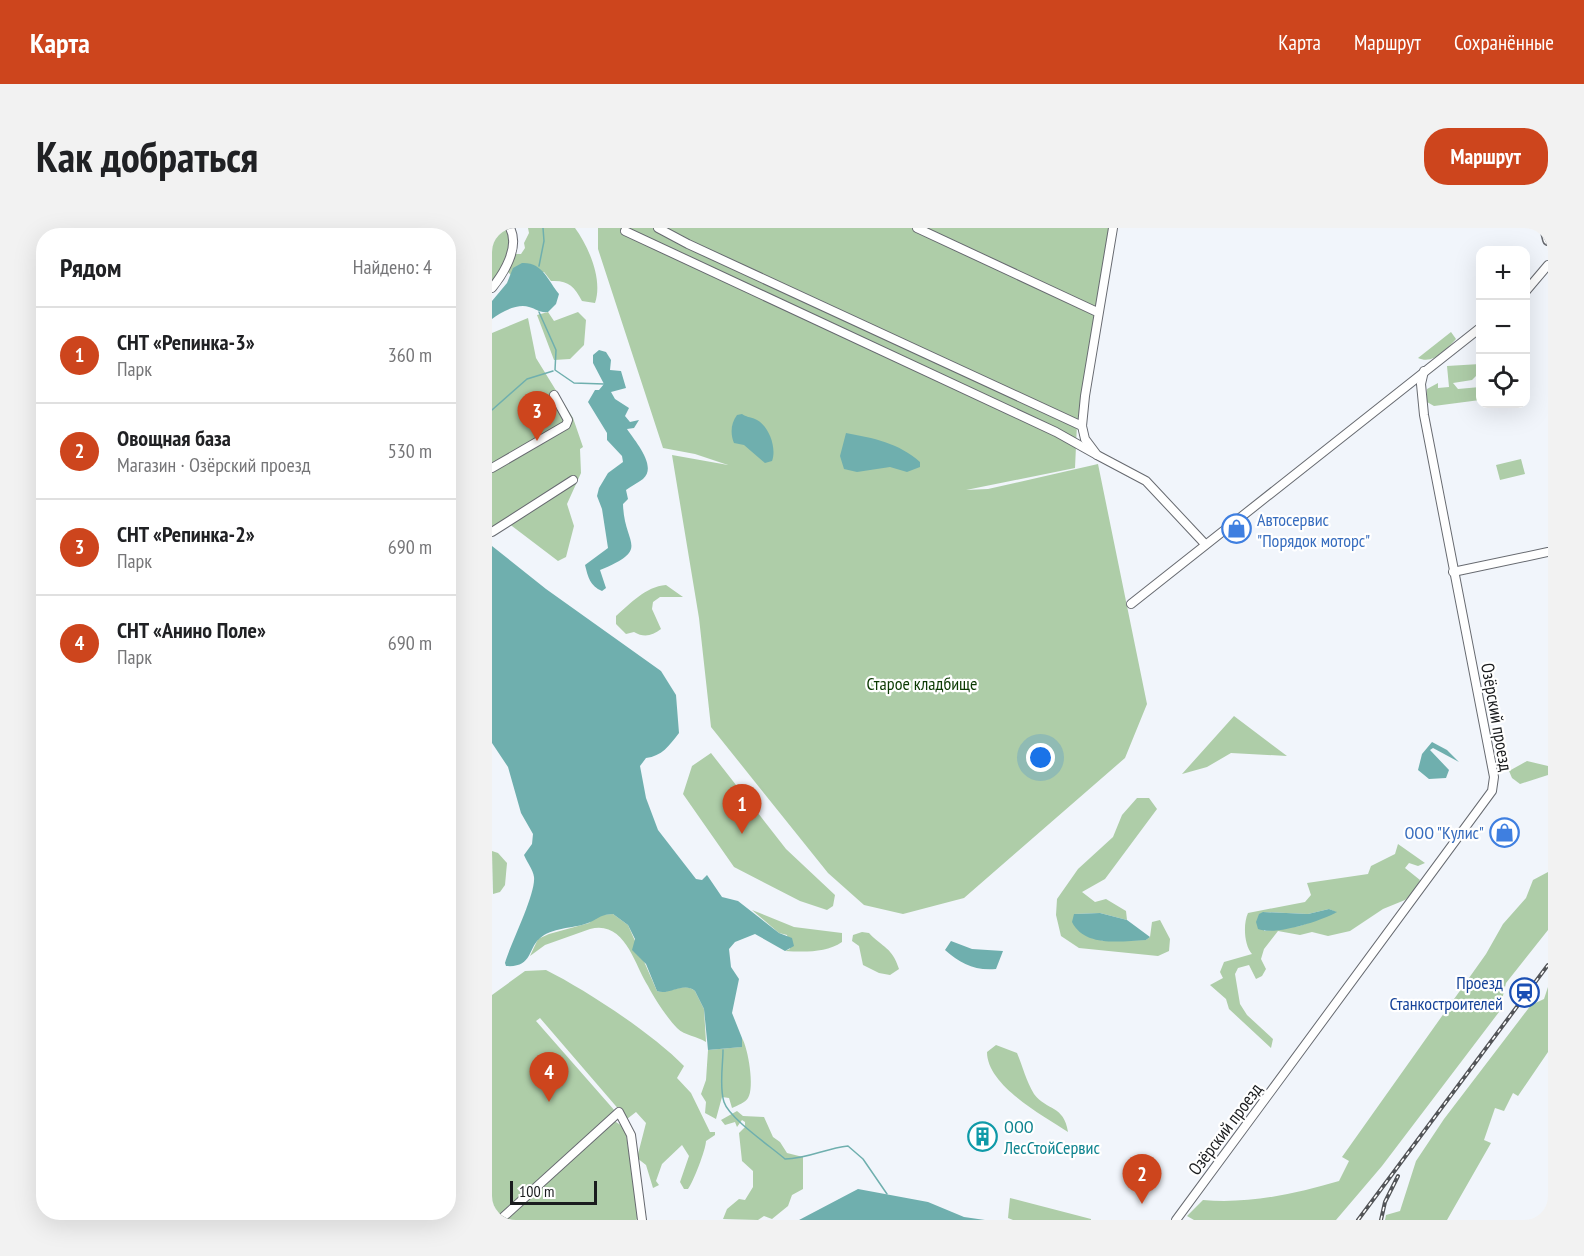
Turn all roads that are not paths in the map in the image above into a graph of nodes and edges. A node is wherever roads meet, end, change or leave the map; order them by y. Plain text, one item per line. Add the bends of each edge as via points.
1 (510, 228) edge
2 (658, 228) edge
3 (917, 228) edge
4 (1113, 228) edge
5 (1545, 228) edge
6 (626, 231) dead end
7 (1548, 240) edge
8 (1548, 265) edge
9 (1530, 286) edge
10 (492, 288) edge
11 (1095, 311) dead end
12 (1476, 331) edge
13 (1424, 371) junction
14 (554, 395) dead end
15 (1082, 426) junction
16 (1097, 455) junction
17 (492, 468) edge
18 (573, 480) dead end
19 (492, 532) edge
20 (1205, 544) junction
21 (1548, 552) edge
22 (1454, 572) junction
23 (1131, 604) dead end
24 (500, 1220) edge
25 (642, 1220) edge
26 (1176, 1220) edge

1 - 10 street via 514,237 511,254
2 - 15 street
3 - 11 street
4 - 15 street
5 - 7 main road
6 - 16 street via 1056,432
8 - 9 street
12 - 13 street
13 - 20 street
13 - 22 street, Озёрский проезд via 1424,416
14 - 17 street via 568,420 566,425
15 - 16 street
16 - 20 street via 1146,482
18 - 19 street
20 - 23 street
21 - 22 street
22 - 26 street, Озёрский проезд via 1494,777 1492,791
24 - 25 street via 618,1112 631,1135

